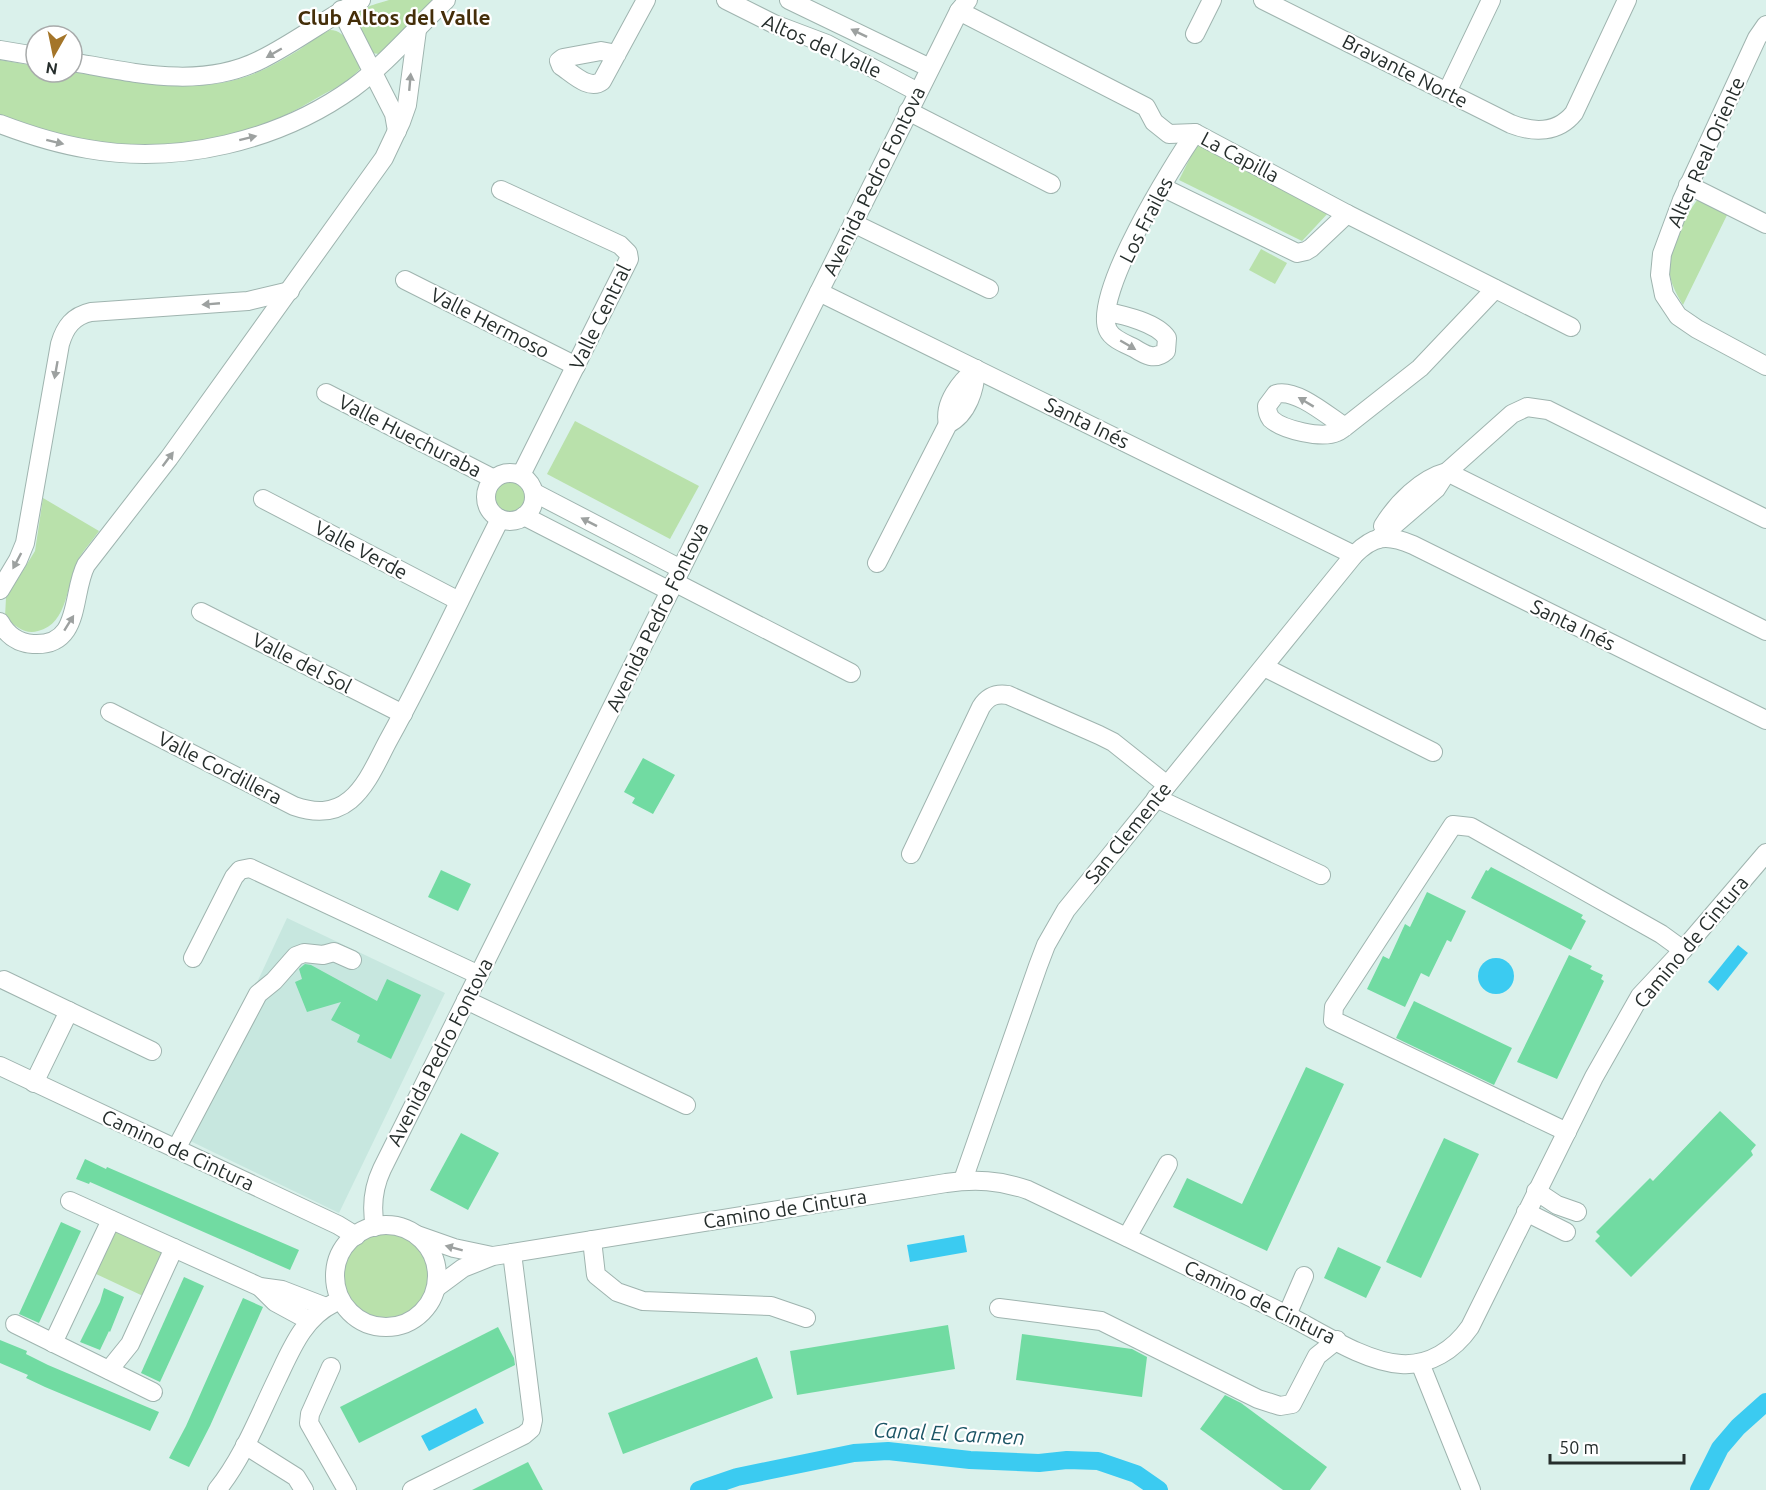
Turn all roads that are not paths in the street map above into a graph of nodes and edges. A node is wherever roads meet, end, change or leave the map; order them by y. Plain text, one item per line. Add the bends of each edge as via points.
1 (362, 0) edge
2 (446, 0) edge
3 (646, 0) edge
4 (726, 0) edge
5 (789, 0) edge
6 (1212, 0) edge
7 (1263, 0) edge
8 (1491, 0) edge
9 (1628, 0) edge
10 (962, 4) edge
11 (342, 10) junction
12 (1766, 25) edge
13 (417, 30) junction
14 (1195, 34) dead end
15 (0, 50) edge
16 (895, 51) junction
17 (24, 54) edge
18 (617, 54) dead end
19 (84, 64) edge
20 (930, 68) junction
21 (373, 71) junction
22 (884, 74) junction
23 (918, 92) junction
24 (1447, 92) junction
25 (909, 111) junction
26 (0, 124) edge
27 (397, 131) junction
28 (1195, 133) junction
29 (1051, 184) dead end
30 (1689, 185) junction
31 (1162, 187) junction
32 (501, 190) dead end
33 (1347, 214) junction
34 (853, 223) junction
35 (1766, 224) edge
36 (405, 280) dead end
37 (989, 289) dead end
38 (1495, 290) junction
39 (290, 291) junction
40 (819, 292) junction
41 (255, 299) junction
42 (1107, 312) dead end
43 (268, 321) junction
44 (1571, 327) dead end
45 (576, 366) junction
46 (1766, 366) edge
47 (976, 369) junction
48 (326, 393) dead end
49 (1345, 427) dead end
50 (1448, 472) junction
51 (521, 475) junction
52 (494, 479) junction
53 (535, 493) junction
54 (263, 499) dead end
55 (524, 516) junction
56 (500, 519) junction
57 (1766, 519) edge
58 (1378, 539) junction
59 (1354, 555) junction
60 (877, 562) dead end
61 (675, 580) junction
62 (0, 590) edge
63 (459, 601) junction
64 (201, 612) dead end
65 (0, 622) edge
66 (1766, 631) edge
67 (1264, 667) junction
68 (851, 674) dead end
69 (110, 712) dead end
70 (403, 714) junction
71 (1766, 720) edge
72 (1433, 752) dead end
73 (1162, 792) junction
74 (911, 854) dead end
75 (1766, 854) edge
76 (1321, 875) dead end
77 (1683, 950) junction
78 (193, 958) dead end
79 (351, 960) dead end
80 (478, 975) junction
81 (4, 980) dead end
82 (466, 1000) junction
83 (69, 1011) junction
84 (152, 1051) dead end
85 (0, 1066) edge
86 (33, 1083) junction
87 (686, 1105) dead end
88 (1567, 1132) junction
89 (176, 1149) junction
90 (1168, 1164) dead end
91 (963, 1180) junction
92 (1536, 1191) junction
93 (70, 1201) dead end
94 (1526, 1212) junction
95 (1577, 1212) dead end
96 (111, 1220) junction
97 (375, 1227) junction
98 (1566, 1232) dead end
99 (415, 1235) junction
100 (356, 1236) junction
101 (1127, 1237) junction
102 (592, 1240) junction
103 (174, 1248) junction
104 (512, 1253) junction
105 (493, 1256) junction
106 (1304, 1276) dead end
107 (260, 1287) junction
108 (436, 1288) junction
109 (334, 1303) junction
110 (999, 1308) dead end
111 (1287, 1315) junction
112 (806, 1318) dead end
113 (310, 1321) junction
114 (15, 1324) dead end
115 (1336, 1340) junction
116 (53, 1343) junction
117 (1420, 1363) junction
118 (332, 1367) dead end
119 (109, 1370) junction
120 (153, 1392) dead end
121 (245, 1445) junction
122 (218, 1490) edge
123 (304, 1490) edge
124 (347, 1490) edge
125 (412, 1490) edge
126 (1471, 1490) edge

1 - 11 street
2 - 13 street
3 - 18 street
4 - 22 street, Altos del Valle
16 -> 5 street, Altos del Valle
6 - 14 street
7 - 24 street, Bravante Norte
8 - 24 street
9 - 24 street, Bravante Norte via 1575,113 1564,123 1549,129 1520,128
10 - 20 street, Avenida Pedro Fontova
10 - 28 street, La Capilla via 1146,107 1154,122 1169,134
11 -> 19 street via 247,67 217,74 165,77
11 - 21 street
12 - 30 street, Alter Real Oriente
13 - 21 street
27 -> 13 street via 409,95
15 - 17 street
16 - 20 street, Altos del Valle
16 - 22 street
20 - 23 street, Avenida Pedro Fontova
26 -> 21 street via 48,141 90,150 161,153 207,148 257,136 299,120
21 - 27 street via 394,114
22 - 23 street, Altos del Valle
23 - 25 street, Avenida Pedro Fontova
25 - 29 street
25 - 34 street, Avenida Pedro Fontova
27 - 39 street via 384,158
28 - 31 street, Los Frailes
28 - 33 street, La Capilla
30 - 35 street
30 - 46 street, Alter Real Oriente via 1662,254 1661,284 1671,306 1687,323
31 - 33 street via 1297,253 1311,248
31 - 42 street, Los Frailes via 1128,248
32 - 45 street, Valle Central via 620,245 628,253 627,265
33 - 38 street, La Capilla
34 - 37 street
34 - 40 street, Avenida Pedro Fontova
36 - 45 street, Valle Hermoso
38 - 44 street, La Capilla
38 - 49 street via 1420,368
39 - 41 street
39 - 43 street
40 - 47 street, Santa Inés
40 - 61 street, Avenida Pedro Fontova
41 - 43 street via 257,314
41 -> 62 street via 91,312 71,322 60,344 25,543
65 -> 43 street via 5,632 28,644 49,643 67,628 75,614 86,565
45 - 51 street, Valle Central
47 - 59 street, Santa Inés
47 - 60 street via 954,394 948,424
48 - 52 street, Valle Huechuraba
50 - 57 street via 1512,414 1534,406
50 - 58 street via 1430,478 1401,503
50 - 66 street
51 - 52 street via 507,472
51 - 53 street via 529,480
52 - 56 street via 486,497 490,510
53 - 55 street via 533,506
61 -> 53 street
54 - 63 street, Valle Verde
55 - 56 street via 513,521
55 - 61 street
56 - 63 street
58 - 59 street, San Clemente
58 - 71 street, Santa Inés via 1413,545
59 - 67 street, San Clemente
61 - 68 street
61 - 80 street, Avenida Pedro Fontova
63 - 70 street
64 - 70 street, Valle del Sol
67 - 72 street
67 - 73 street, San Clemente
69 - 70 street, Valle Cordillera via 294,806 316,812 334,810 361,789
73 - 74 street via 1113,742 1008,695 996,695 981,707
73 - 76 street
73 - 91 street, San Clemente via 1076,897 1047,945
75 - 77 street, Camino de Cintura
77 - 88 street, Camino de Cintura via 1641,996
77 - 88 street via 1471,827 1453,825 1334,1007 1333,1020
78 - 80 street via 234,877 240,870 250,868
79 - 89 street via 334,952 304,953 296,956 258,994
80 - 82 street, Avenida Pedro Fontova
81 - 83 street
82 - 87 street
82 - 97 street, Avenida Pedro Fontova via 377,1180 372,1203
83 - 84 street
83 - 86 street
85 - 86 street, Camino de Cintura
86 - 89 street, Camino de Cintura
88 - 92 street, Camino de Cintura
89 - 100 street, Camino de Cintura
90 - 101 street
91 - 101 street, Camino de Cintura via 993,1180 1019,1187
91 - 102 street, Camino de Cintura
92 - 94 street, Camino de Cintura
92 - 95 street
93 - 96 street
94 - 98 street
94 - 117 street, Camino de Cintura via 1470,1328 1449,1349
96 - 103 street
96 - 116 street
97 - 99 street via 396,1227
97 - 100 street
105 -> 99 street, Camino de Cintura
99 - 108 street via 436,1264
100 - 109 street via 339,1257
101 - 111 street, Camino de Cintura
102 - 104 street, Camino de Cintura
102 - 112 street via 597,1275 617,1293 643,1301 771,1306
103 - 107 street
103 - 119 street via 130,1344
104 - 105 street, Camino de Cintura
104 - 125 street via 533,1420 531,1430
105 - 108 street, Camino de Cintura via 462,1268
106 - 111 street
107 - 109 street
107 - 113 street via 275,1302
108 - 109 street via 416,1318 389,1327 371,1325
109 - 113 street
110 - 115 street via 1101,1321 1258,1399 1280,1406 1292,1404 1317,1356
111 - 115 street, Camino de Cintura
113 - 121 street via 297,1338
114 - 116 street
115 - 117 street, Camino de Cintura via 1378,1360
116 - 119 street
117 - 126 street
118 - 124 street via 309,1423
119 - 120 street
121 - 122 street
121 - 123 street via 296,1477

